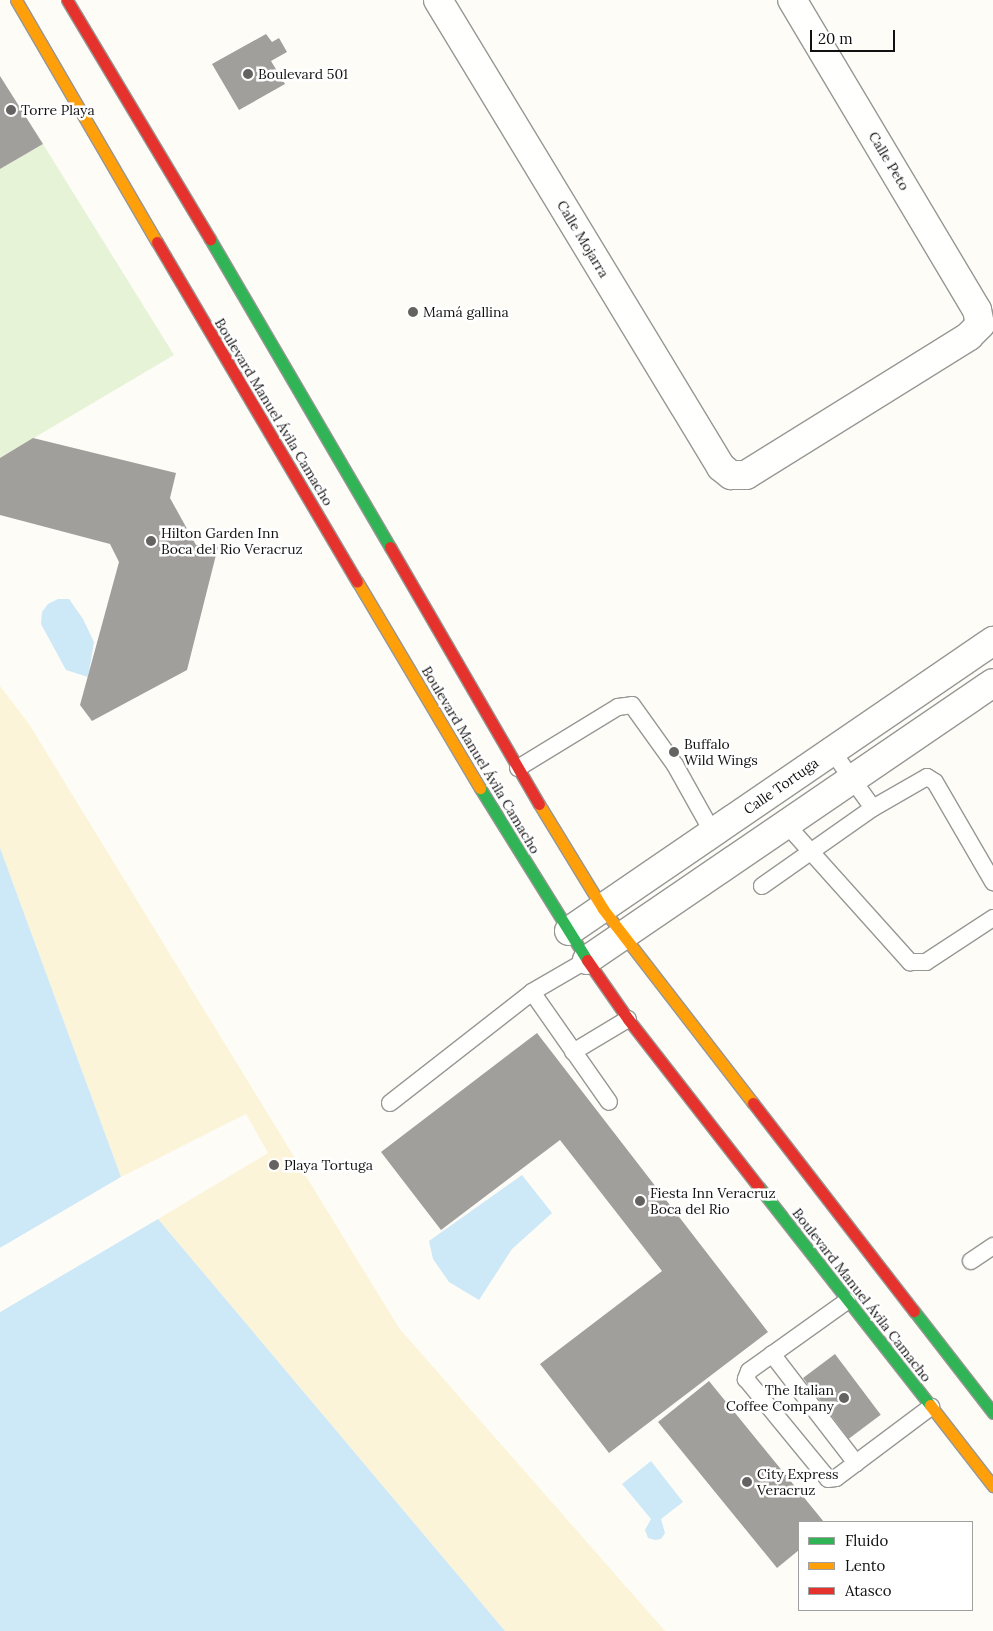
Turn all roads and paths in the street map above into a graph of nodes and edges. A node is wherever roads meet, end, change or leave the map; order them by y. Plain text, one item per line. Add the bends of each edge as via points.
1 (16, 0) edge
2 (67, 0) edge
3 (438, 0) edge
4 (792, 0) edge
5 (980, 325) joint
6 (993, 640) edge
7 (993, 683) edge
8 (832, 752) junction
9 (518, 768) junction
10 (853, 779) junction
11 (874, 808) junction
12 (786, 824) junction
13 (713, 833) junction
14 (811, 851) junction
15 (993, 882) edge
16 (762, 886) dead end
17 (603, 909) junction
18 (993, 918) edge
19 (569, 931) junction
20 (624, 936) junction
21 (587, 960) junction
22 (532, 992) junction
23 (628, 1019) junction
24 (573, 1052) junction
25 (609, 1102) dead end
26 (390, 1103) dead end
27 (993, 1246) edge
28 (971, 1261) dead end
29 (847, 1301) junction
30 (772, 1354) junction
31 (931, 1407) junction
32 (993, 1413) edge
33 (856, 1464) junction
34 (993, 1486) edge

1 - 19 main road, Boulevard Manuel Ávila Camacho via 239,383 513,844
2 - 9 main road, Boulevard Manuel Ávila Camacho via 285,364
3 - 5 street, Calle Mojarra via 721,467 731,475 746,475 969,336
4 - 5 street, Calle Peto via 977,310
6 - 8 street, Calle Tortuga
7 - 10 street
8 - 10 lane
8 - 13 street, Calle Tortuga
9 - 13 lane via 618,707 632,705 675,765
9 - 17 main road, Boulevard Manuel Ávila Camacho
10 - 11 lane
10 - 12 street
11 - 14 lane
11 - 15 lane via 921,778 932,778
12 - 14 lane
12 - 20 street
13 - 17 street, Calle Tortuga
14 - 16 lane
14 - 18 lane via 910,962 926,962
17 - 19 street, Calle Tortuga
17 - 20 main road, Boulevard Manuel Ávila Camacho
19 - 21 main road, Boulevard Manuel Ávila Camacho
20 - 21 street
20 - 32 main road, Boulevard Manuel Ávila Camacho
21 - 22 lane
21 - 23 main road, Boulevard Manuel Ávila Camacho
22 - 24 lane
22 - 26 lane
23 - 24 lane
23 - 29 main road, Boulevard Manuel Ávila Camacho
24 - 25 lane
27 - 28 lane
29 - 30 lane
29 - 31 main road, Boulevard Manuel Ávila Camacho
30 - 33 lane
30 - 33 lane via 749,1371 746,1379 825,1477 836,1478
31 - 33 lane
31 - 34 main road, Boulevard Manuel Ávila Camacho

